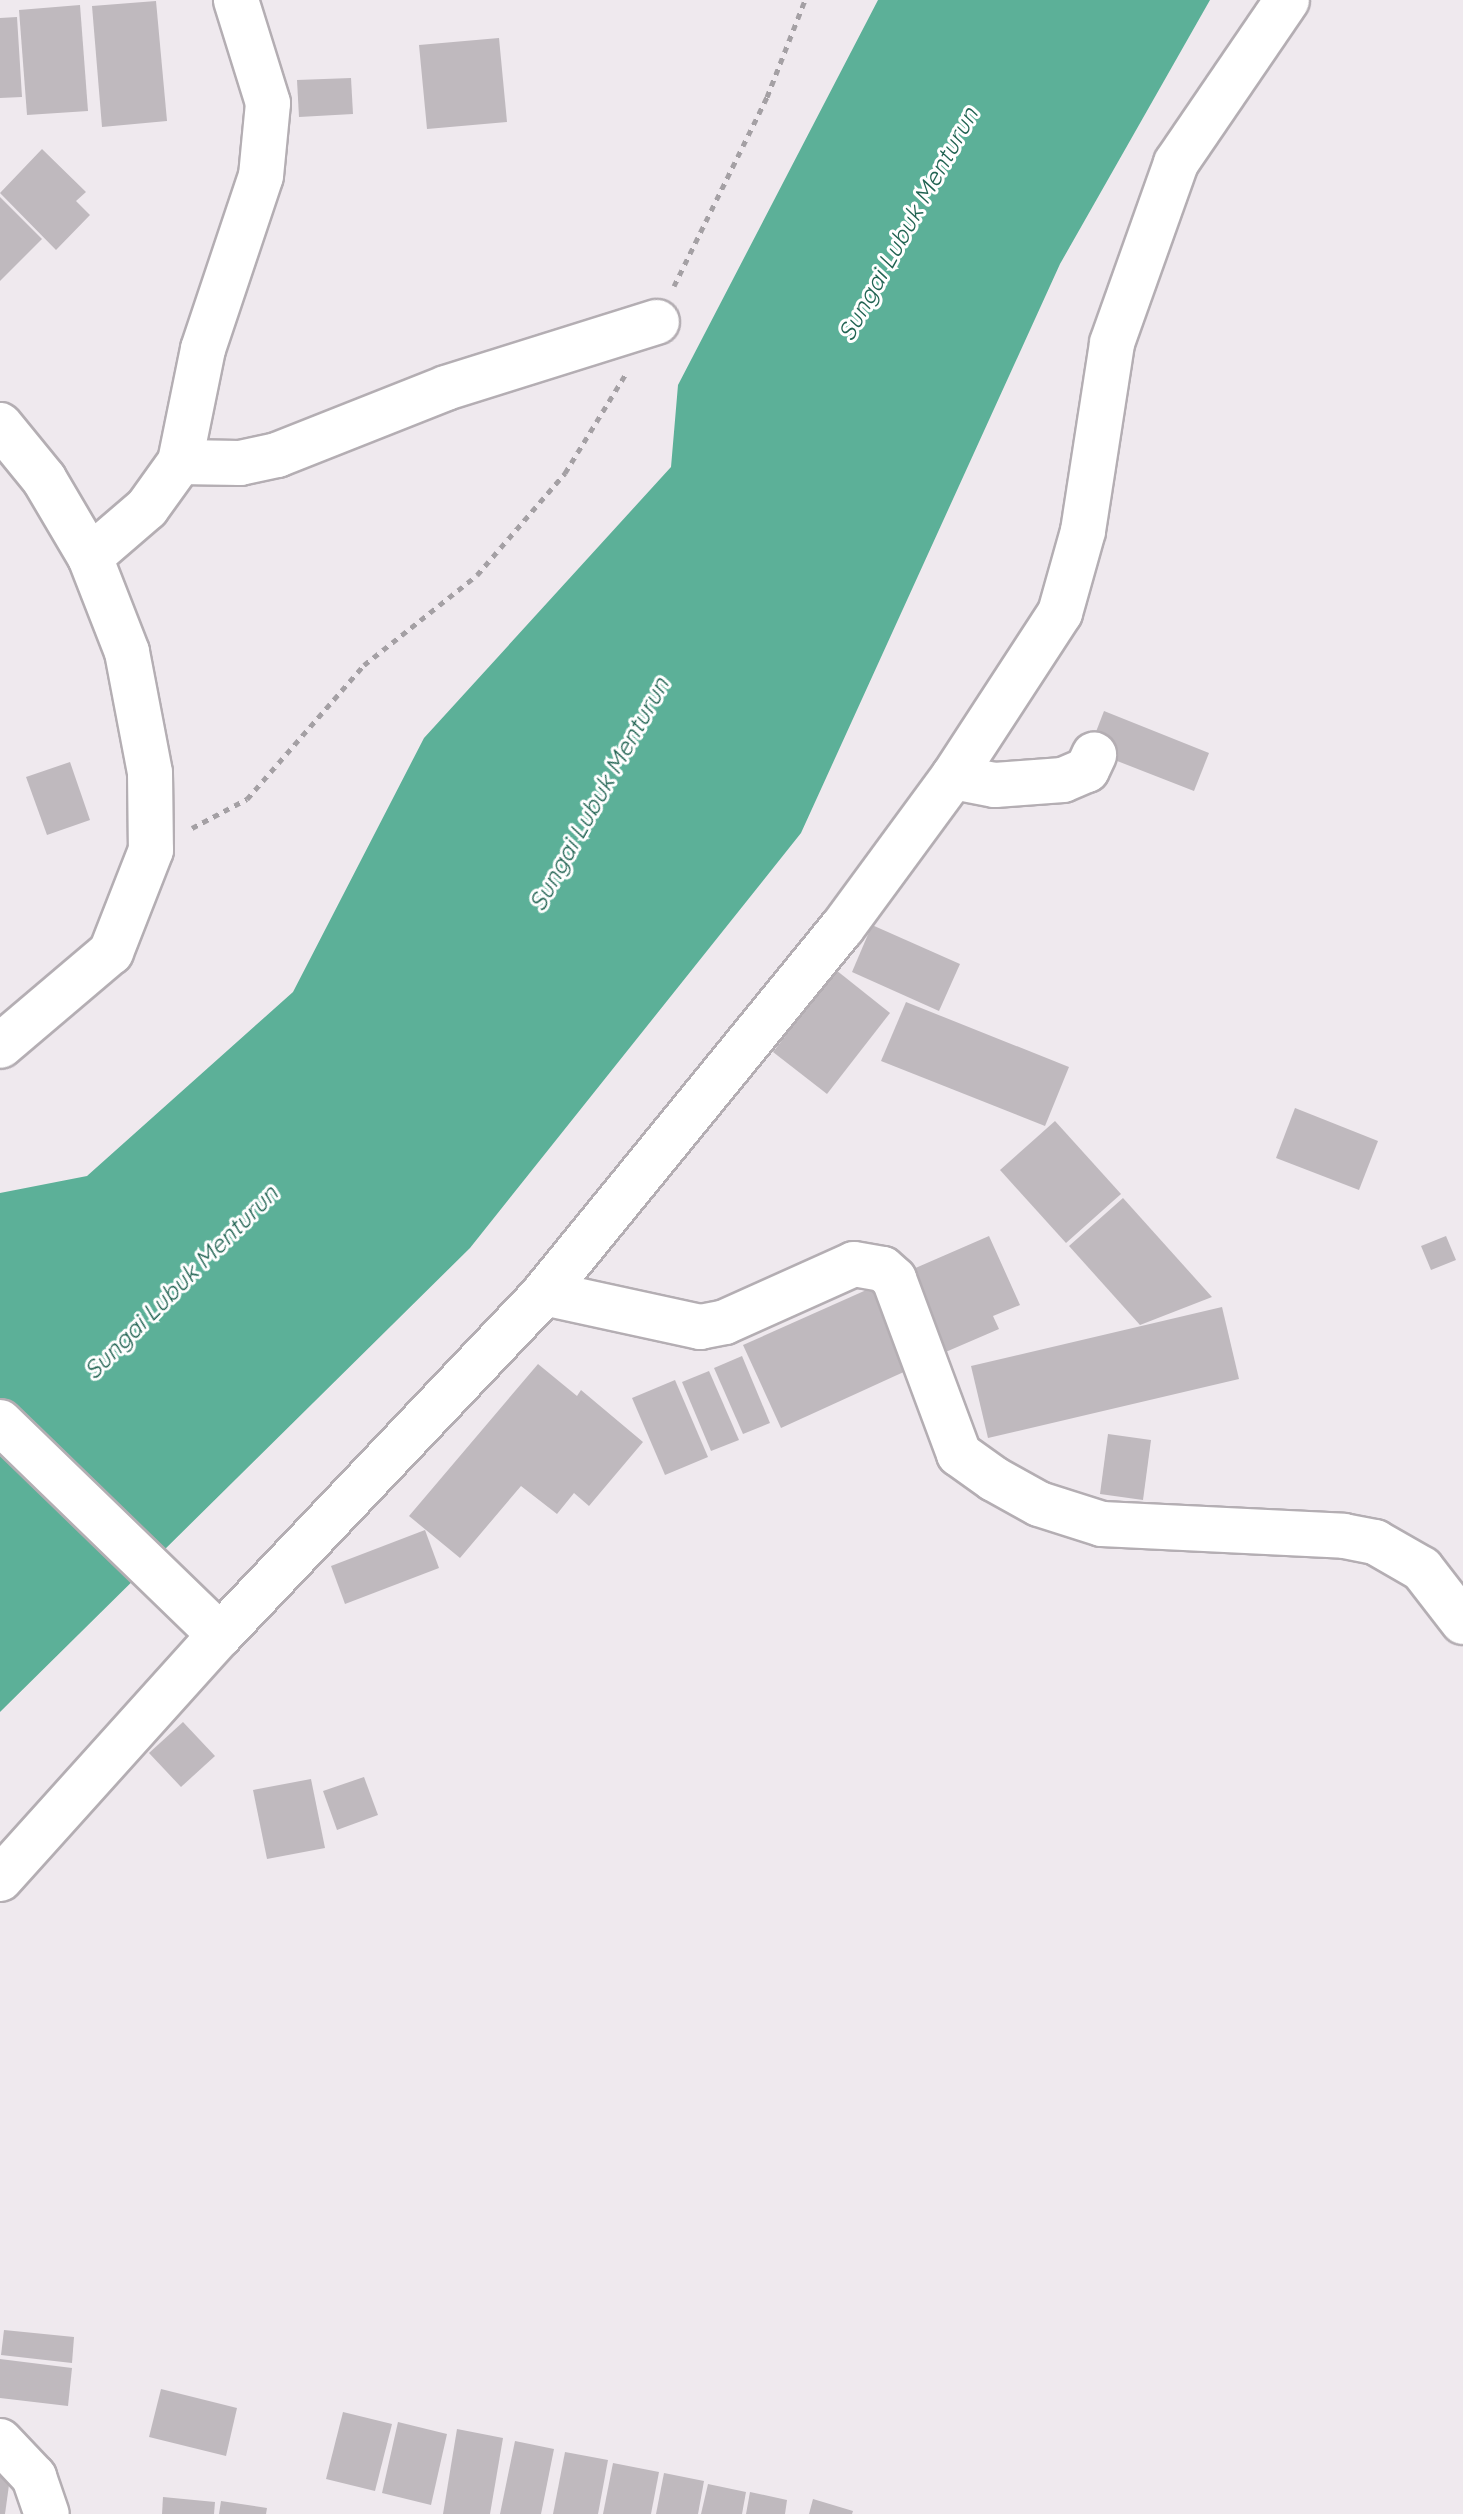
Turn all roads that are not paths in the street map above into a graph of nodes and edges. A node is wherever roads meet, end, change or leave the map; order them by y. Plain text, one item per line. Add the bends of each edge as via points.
1 (236, 0) edge
2 (1287, 0) edge
3 (657, 322) road end
4 (0, 425) edge
5 (180, 462) junction
6 (90, 557) junction
7 (1094, 755) dead end
8 (953, 777) junction
9 (0, 1046) edge
10 (544, 1293) junction
11 (0, 1422) edge
12 (1463, 1622) edge
13 (207, 1623) junction
14 (0, 1879) edge
15 (0, 2441) edge
16 (47, 2514) edge

1 - 5 street via 268,103 261,176 203,349
2 - 8 street via 1176,163 1112,343 1083,531 1060,613
3 - 5 street via 446,388 277,455 240,463
4 - 6 street via 44,479
5 - 6 street via 147,508
6 - 9 street via 127,652 150,773 151,850 111,952
7 - 8 street via 1087,770 1063,780 995,785
8 - 10 street via 842,928
10 - 12 street via 700,1327 725,1322 854,1264 883,1269 894,1279 959,1454 994,1479 1039,1504 1102,1524 1375,1542 1422,1569
10 - 13 street
11 - 13 street
13 - 14 street
15 - 16 street via 34,2477

